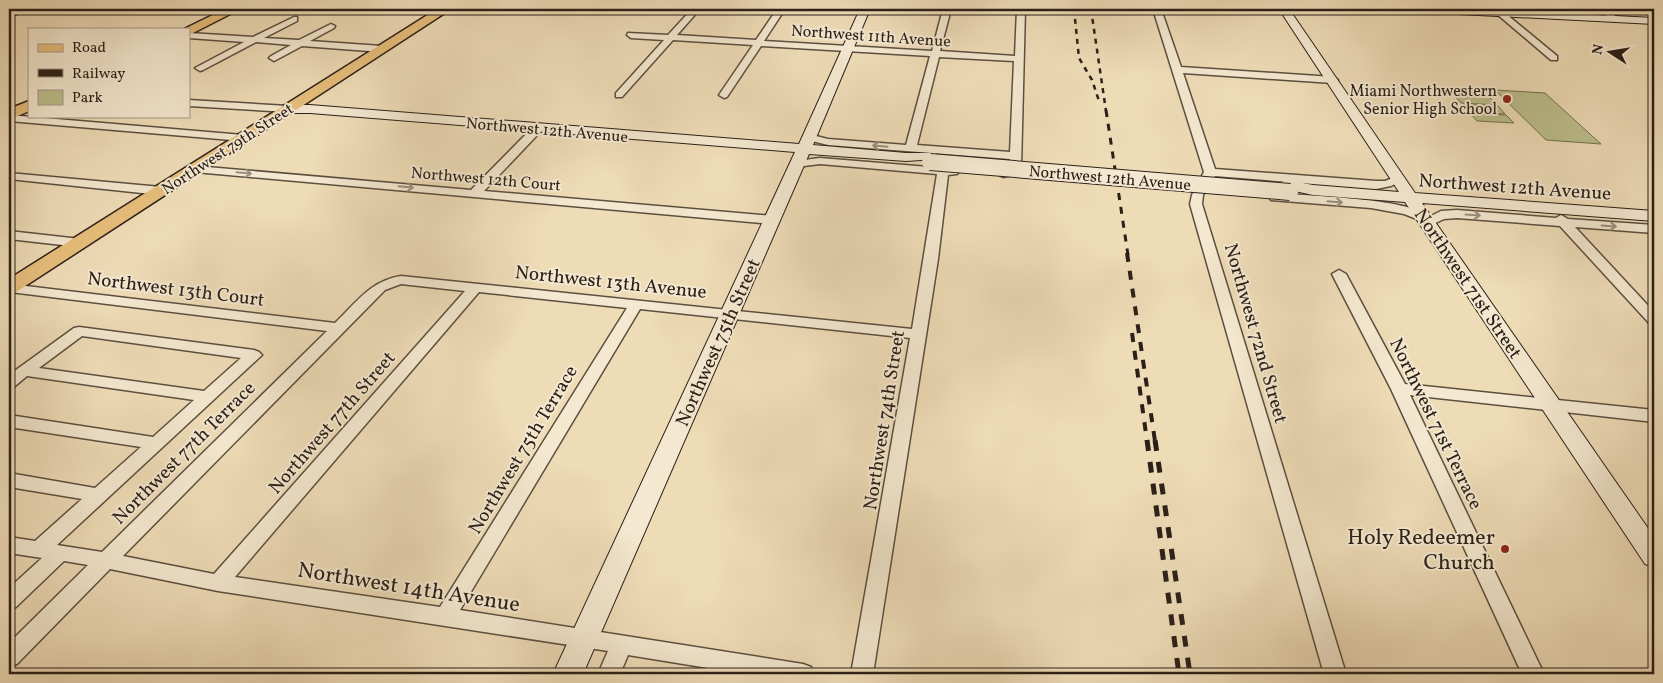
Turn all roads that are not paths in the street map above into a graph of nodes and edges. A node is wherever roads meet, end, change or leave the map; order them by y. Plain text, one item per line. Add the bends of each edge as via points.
1 (25, 9) edge
2 (234, 9) edge
3 (445, 9) edge
4 (696, 9) edge
5 (781, 9) edge
6 (865, 9) edge
7 (947, 9) edge
8 (1021, 9) edge
9 (1158, 9) edge
10 (1284, 9) edge
11 (1420, 9) edge
12 (1600, 9) edge
13 (1497, 11) edge
14 (9, 15) edge
15 (294, 19) dead end
16 (1616, 19) junction
17 (1654, 21) edge
18 (331, 26) dead end
19 (190, 30) edge
20 (190, 35) edge
21 (631, 35) dead end
22 (671, 37) junction
23 (253, 40) junction
24 (758, 43) junction
25 (300, 44) junction
26 (847, 48) junction
27 (382, 49) junction
28 (934, 54) junction
29 (274, 58) dead end
30 (1554, 58) dead end
31 (1019, 59) junction
32 (200, 68) dead end
33 (1177, 70) junction
34 (1333, 80) junction
35 (619, 95) dead end
36 (724, 95) dead end
37 (190, 103) edge
38 (28, 106) edge
39 (288, 109) junction
40 (9, 116) edge
41 (28, 118) edge
42 (30, 118) edge
43 (538, 128) junction
44 (243, 138) junction
45 (802, 150) junction
46 (908, 153) junction
47 (1016, 156) junction
48 (935, 163) junction
49 (196, 169) junction
50 (1210, 172) junction
51 (9, 176) edge
52 (1398, 179) junction
53 (161, 191) junction
54 (1199, 191) junction
55 (475, 193) junction
56 (1410, 198) junction
57 (1551, 208) junction
58 (1654, 216) edge
59 (773, 220) junction
60 (1425, 220) junction
61 (1564, 222) junction
62 (1654, 229) edge
63 (9, 235) edge
64 (80, 243) junction
65 (1339, 274) dead end
66 (390, 282) joint
67 (9, 288) edge
68 (475, 288) junction
69 (636, 304) junction
70 (729, 314) junction
71 (1654, 320) edge
72 (339, 328) junction
73 (918, 334) junction
74 (24, 371) junction
75 (9, 382) edge
76 (1399, 389) junction
77 (207, 397) junction
78 (1552, 405) junction
79 (1654, 416) edge
80 (9, 421) edge
81 (156, 443) junction
82 (9, 480) edge
83 (99, 495) junction
84 (9, 545) edge
85 (38, 550) junction
86 (60, 553) junction
87 (1654, 557) edge
88 (105, 560) junction
89 (218, 583) junction
90 (9, 601) edge
91 (445, 617) junction
92 (585, 638) junction
93 (622, 644) junction
94 (9, 657) edge
95 (568, 674) edge
96 (609, 674) edge
97 (803, 674) edge
98 (862, 674) edge
99 (1335, 674) edge
100 (1533, 674) edge

1 - 14 street
2 - 19 main road
3 - 27 main road, Northwest 79th Street
4 - 22 street
5 - 24 street
6 - 26 street, Northwest 75th Street
7 - 28 street
8 - 31 street
9 - 33 street
10 - 34 street, Northwest 71st Street
11 - 13 street
12 - 16 street
13 - 16 street
13 - 30 street
15 - 23 street
16 - 17 street
18 - 25 street
20 - 23 street
21 - 22 street, Northwest 11th Avenue
22 - 24 street, Northwest 11th Avenue
22 - 35 street
23 - 25 street
23 - 32 street
24 - 26 street, Northwest 11th Avenue
24 - 36 street
25 - 27 street
25 - 29 street
26 - 28 street, Northwest 11th Avenue
26 - 45 street, Northwest 75th Street
27 - 39 main road, Northwest 79th Street
28 - 31 street, Northwest 11th Avenue
28 - 46 street
31 - 47 street
33 - 34 street
33 - 50 street
34 - 52 street, Northwest 71st Street
37 - 39 street, Northwest 12th Avenue
38 - 40 main road
39 - 43 street, Northwest 12th Avenue
39 - 44 main road, Northwest 79th Street
40 - 41 street
42 - 44 street
43 - 45 street, Northwest 12th Avenue
43 - 55 street
44 - 49 main road, Northwest 79th Street
45 - 46 street, Northwest 12th Avenue
45 - 48 street, Northwest 12th Avenue via 820,161
45 - 59 street, Northwest 75th Street
46 - 47 street, Northwest 12th Avenue
46 - 48 street, Northwest 12th Avenue
47 - 48 street, Northwest 12th Avenue via 1015,168 998,175
48 - 56 street, Northwest 12th Avenue, bridge via 1289,188 1301,193 1314,190
48 - 73 street, Northwest 74th Street
49 - 53 main road, Northwest 79th Street
49 -> 55 street, Northwest 12th Court
50 - 52 street, Northwest 12th Avenue via 1376,185
50 - 54 street
51 - 53 street
52 - 56 street, Northwest 71st Street
53 - 64 main road, Northwest 79th Street
54 -> 60 street, Northwest 12th Avenue via 1389,207
54 - 99 street, Northwest 72nd Street via 1196,204
55 - 59 street, Northwest 12th Court
56 - 57 street, Northwest 12th Avenue
56 - 60 street, Northwest 71st Street
57 - 58 street, Northwest 12th Avenue
57 - 61 street
59 - 70 street, Northwest 75th Street
60 -> 61 street, Northwest 12th Avenue via 1447,214
60 - 78 street, Northwest 71st Street
61 -> 62 street, Northwest 12th Avenue
61 - 71 street
63 - 64 street
64 - 67 main road, Northwest 79th Street
65 - 76 street, Northwest 71st Terrace
66 - 68 street, Northwest 13th Avenue via 401,280
66 - 72 street, Northwest 77th Terrace via 380,287
67 - 72 street, Northwest 13th Court
68 - 69 street, Northwest 13th Avenue
68 - 89 street, Northwest 77th Street
69 - 70 street, Northwest 13th Avenue
69 - 91 street, Northwest 75th Terrace
70 - 73 street, Northwest 13th Avenue
70 - 92 street, Northwest 75th Street
72 - 88 street, Northwest 77th Terrace
73 - 98 street, Northwest 74th Street
74 - 75 street
74 - 77 street
74 - 77 street via 79,331 254,355
76 - 78 street
76 - 100 street, Northwest 71st Terrace
77 - 81 street
78 - 79 street
78 - 87 street, Northwest 71st Street
80 - 81 street
81 - 83 street
82 - 83 street
83 - 85 street
84 - 85 street, Northwest 14th Avenue
85 - 86 street, Northwest 14th Avenue
86 - 88 street, Northwest 14th Avenue
86 - 90 street
88 - 89 street, Northwest 14th Avenue
88 - 94 street, Northwest 77th Terrace
89 - 91 street, Northwest 14th Avenue
91 - 92 street, Northwest 14th Avenue
92 - 93 street, Northwest 14th Avenue
92 - 95 street, Northwest 75th Street
93 - 96 street
93 - 97 street, Northwest 14th Avenue

